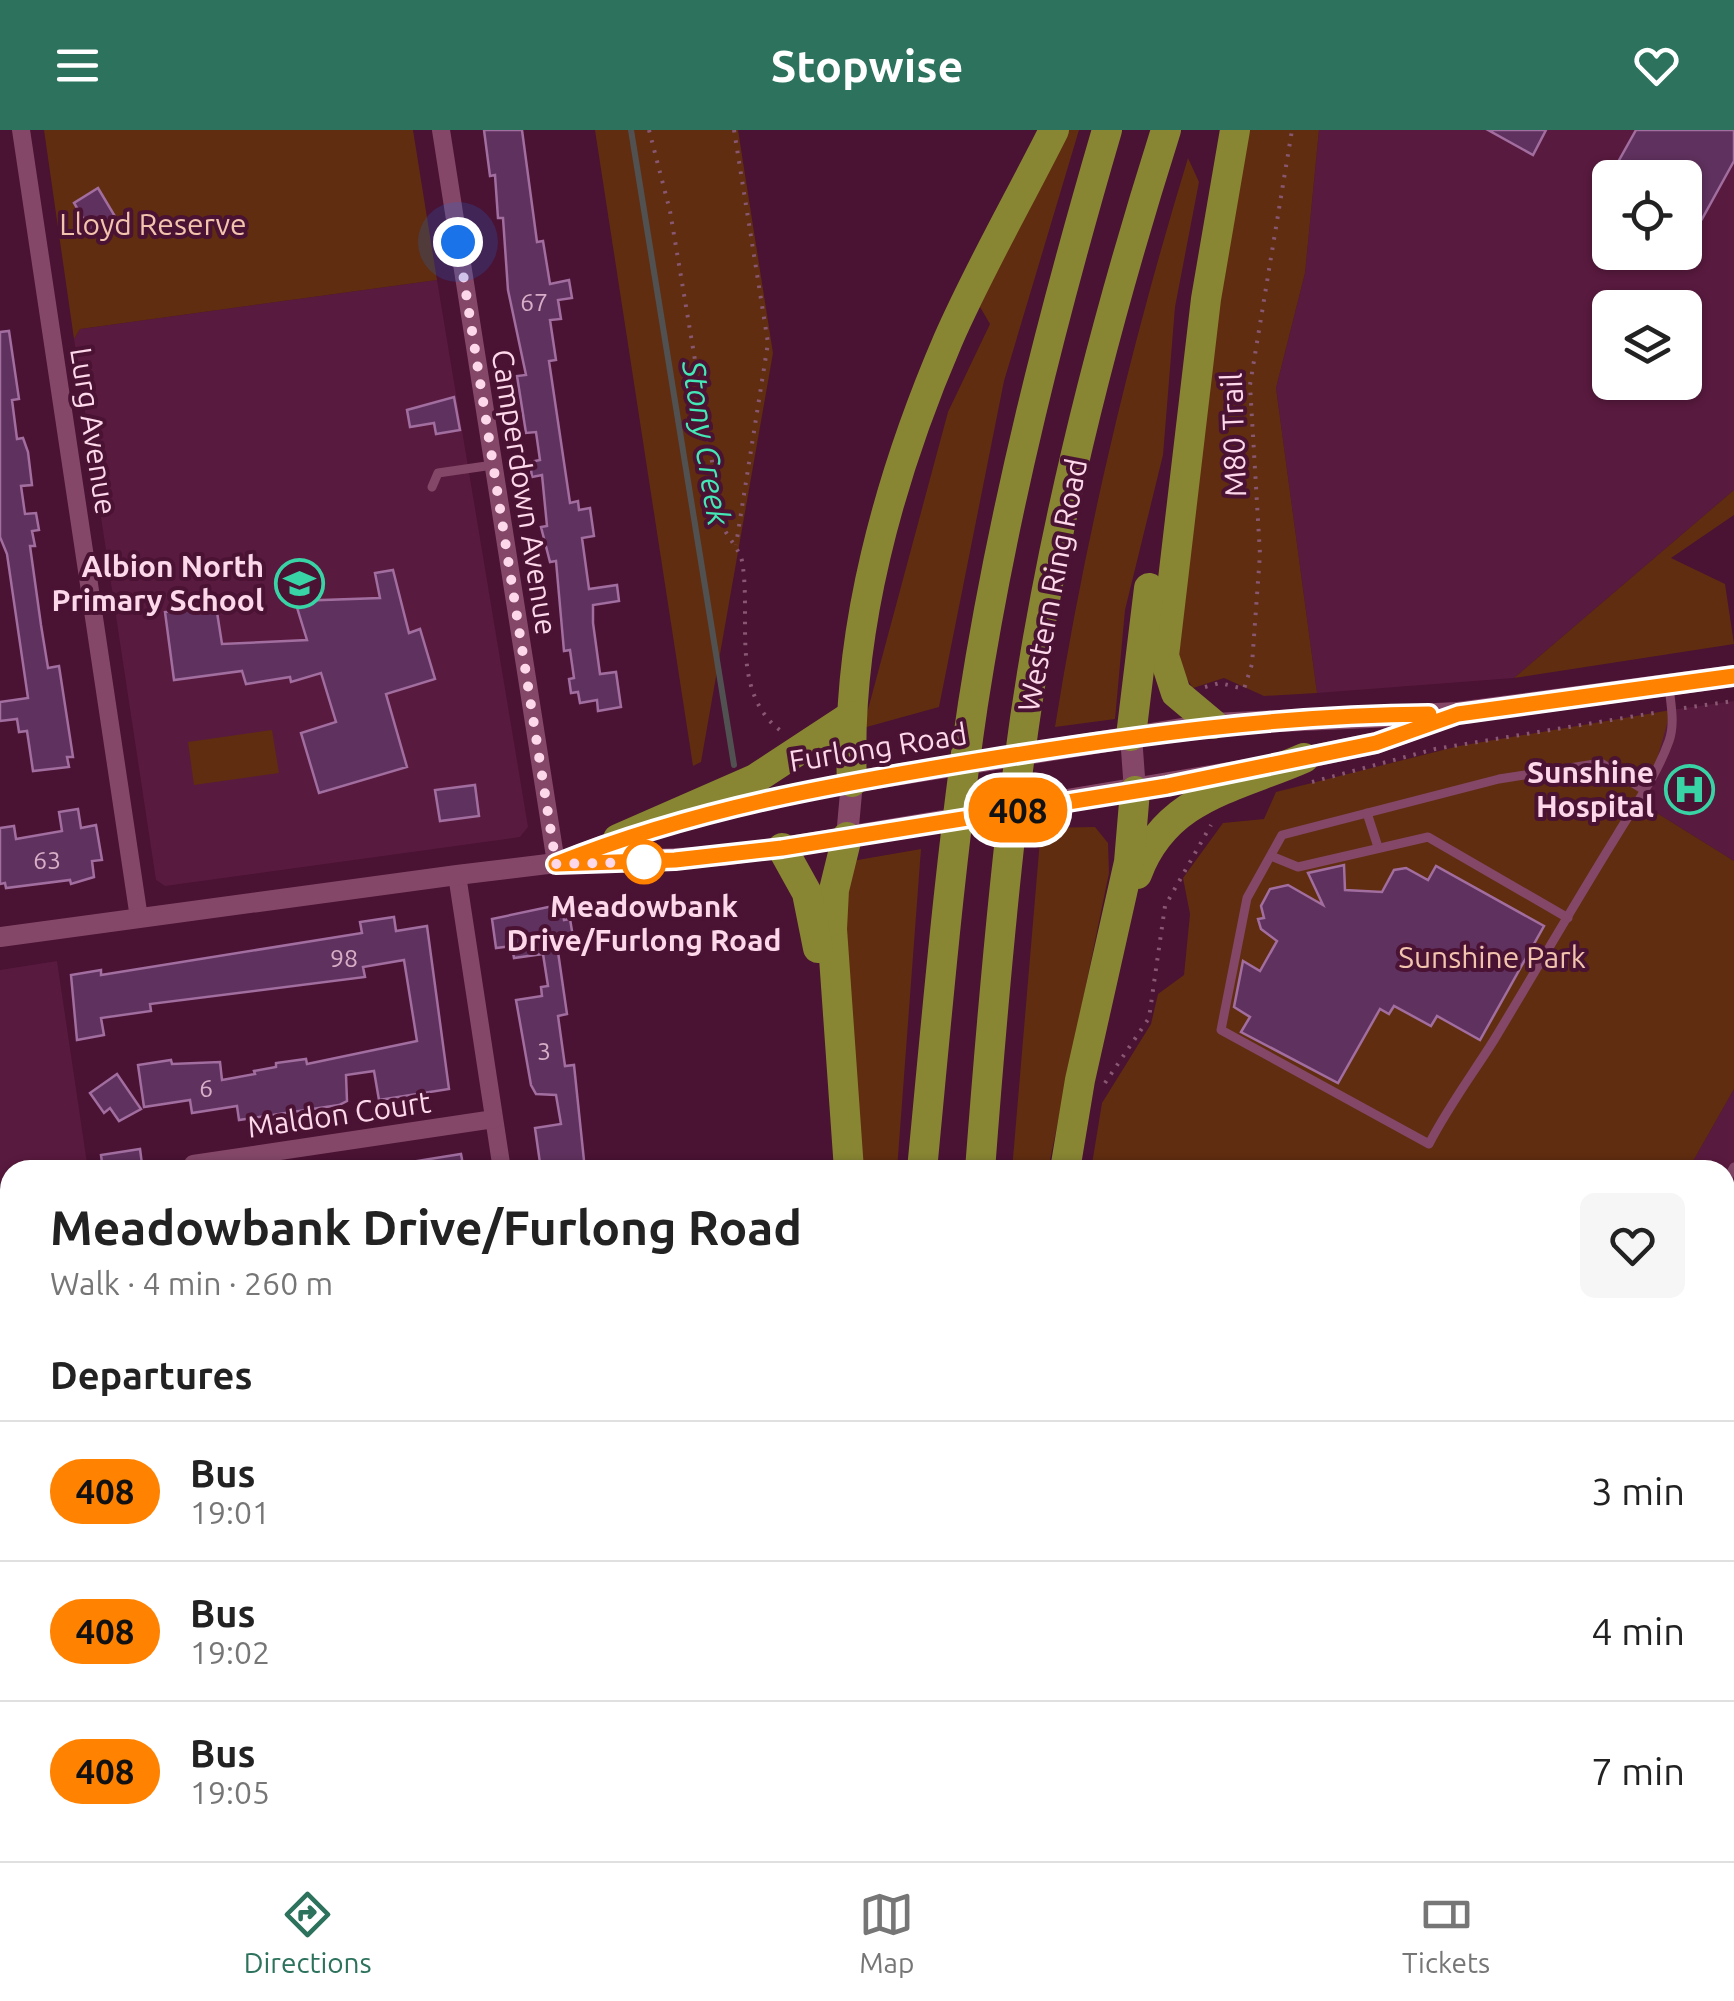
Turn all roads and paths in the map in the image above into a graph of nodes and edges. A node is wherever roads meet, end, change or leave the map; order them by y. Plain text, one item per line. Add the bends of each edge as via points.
1 (21, 130) edge
2 (441, 130) edge
3 (650, 130) edge
4 (734, 130) edge
5 (1054, 130) edge
6 (1107, 130) edge
7 (1166, 130) edge
8 (1235, 130) edge
9 (1292, 130) edge
10 (1186, 456) junction
11 (493, 465) junction
12 (432, 486) dead end
13 (735, 547) junction
14 (1734, 676) edge
15 (1668, 685) junction
16 (1195, 692) dead end
17 (1734, 701) edge
18 (1671, 710) junction
19 (1458, 714) junction
20 (851, 716) junction
21 (1213, 724) junction
22 (1131, 736) junction
23 (792, 737) dead end
24 (1300, 772) junction
25 (852, 782) junction
26 (1644, 790) junction
27 (1135, 791) junction
28 (1368, 813) junction
29 (848, 836) junction
30 (1196, 838) dead end
31 (618, 839) junction
32 (1378, 847) junction
33 (782, 848) junction
34 (1270, 856) junction
35 (556, 864) junction
36 (457, 875) junction
37 (139, 918) junction
38 (1568, 918) junction
39 (1113, 932) junction
40 (0, 938) edge
41 (1100, 1091) dead end
42 (494, 1119) junction
43 (846, 1138) junction
44 (220, 1160) edge
45 (500, 1160) edge
46 (847, 1160) edge
47 (923, 1160) edge
48 (981, 1160) edge
49 (1067, 1160) edge

1 - 37 street, Lurg Avenue
2 - 11 street, Camperdown Avenue
3 - 13 path via 670,211 723,527
4 - 13 path via 768,343
5 - 20 highway via 948,340 914,432 868,599
6 - 47 highway, Western Ring Road via 1018,468 974,702
7 - 48 highway, Western Ring Road via 1074,463 1030,692
8 - 10 highway
9 - 16 path, M80 Trail via 1250,385 1260,554 1252,664 1244,689 1220,683
10 - 21 highway via 1164,656 1176,693
10 - 22 highway via 1151,576
11 - 12 lane via 438,472
11 - 35 street, Camperdown Avenue
13 - 23 path via 744,576 745,650 756,702 762,716
14 - 15 main road, Furlong Road
15 - 18 lane
15 - 19 main road, Furlong Road
17 - 18 path
18 - 24 path
18 - 26 lane via 1669,742
19 - 21 main road, Furlong Road
19 - 24 main road, Furlong Road
20 - 25 highway
20 - 31 highway via 755,779
21 - 22 main road, Furlong Road
22 - 25 main road, Furlong Road
22 - 27 main road
24 - 27 main road, Furlong Road
24 - 39 highway via 1196,800 1174,815 1142,862
25 - 29 main road
25 - 31 street, Furlong Road via 743,802
26 - 28 lane via 1601,763 1500,779
26 - 38 lane
27 - 29 main road, Furlong Road
27 - 39 highway via 1132,846
28 - 32 lane
28 - 34 lane via 1282,835
29 - 33 street, Furlong Road
29 - 43 highway via 832,929
30 - 41 path via 1199,844 1165,906 1149,1018
31 - 35 street, Furlong Road
32 - 34 lane via 1298,867
32 - 38 lane via 1428,838
33 - 35 street, Furlong Road
33 - 43 highway via 813,913
34 - 38 lane via 1247,898 1220,1030 1429,1144
35 - 36 street, Furlong Road
36 - 37 street, Furlong Road
36 - 42 street
37 - 40 street, Furlong Road
39 - 49 highway
42 - 44 street, Maldon Court
42 - 45 street
43 - 46 highway

